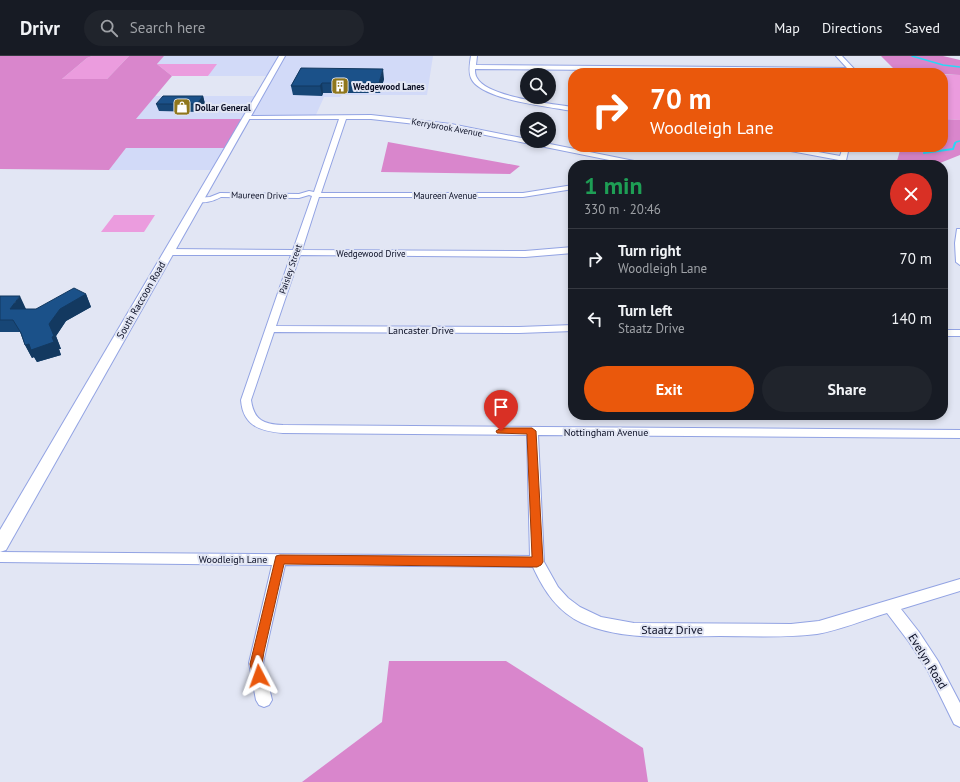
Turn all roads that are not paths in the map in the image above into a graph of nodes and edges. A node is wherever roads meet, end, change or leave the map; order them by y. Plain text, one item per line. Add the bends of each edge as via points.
1 (282, 56) edge
2 (474, 56) edge
3 (839, 56) edge
4 (473, 67) junction
5 (568, 68) edge
6 (851, 68) edge
7 (568, 108) edge
8 (247, 117) junction
9 (343, 117) junction
10 (801, 152) edge
11 (604, 160) edge
12 (834, 160) edge
13 (568, 188) edge
14 (202, 195) junction
15 (220, 195) junction
16 (316, 195) junction
17 (960, 231) edge
18 (568, 250) edge
19 (169, 252) junction
20 (296, 253) junction
21 (960, 262) edge
22 (568, 328) edge
23 (270, 329) junction
24 (948, 333) edge
25 (960, 333) edge
26 (253, 420) joint
27 (532, 431) junction
28 (960, 434) edge
29 (0, 545) edge
30 (0, 557) edge
31 (280, 559) junction
32 (537, 562) junction
33 (960, 585) edge
34 (890, 606) junction
35 (264, 700) dead end
36 (960, 719) edge

1 - 8 street, South Raccoon Road
2 - 4 street
3 - 6 street
4 - 5 street
4 - 7 street via 476,81 492,92
8 - 9 street, Kerrybrook Avenue
8 - 14 street, South Raccoon Road
9 - 11 street, Kerrybrook Avenue via 392,118 433,123
9 - 16 street, Paisley Street
10 - 12 street
13 - 16 street, Maureen Avenue via 540,194 518,195
14 - 15 street, Maureen Drive via 211,198
14 - 15 street, Maureen Drive via 214,190
14 - 19 street, South Raccoon Road
15 - 16 street, Maureen Drive via 299,196 307,199
16 - 20 street, Paisley Street
17 - 21 street
18 - 20 street, Wedgewood Drive via 525,254
19 - 20 street, Wedgewood Drive
19 - 29 street, South Raccoon Road
20 - 23 street, Paisley Street
22 - 23 street, Lancaster Drive
23 - 26 street, Paisley Street via 246,400 248,413
24 - 25 street
26 - 27 street, Nottingham Avenue via 269,428 283,430
27 - 28 street, Nottingham Avenue
27 - 32 street, Staatz Drive
30 - 31 street, Woodleigh Lane
31 - 32 street, Woodleigh Lane
31 - 35 street via 256,664
32 - 34 street, Staatz Drive via 544,579 566,604 591,621 615,628 792,630 830,624
33 - 34 street, Staatz Drive
34 - 36 street, Evelyn Road via 933,666

